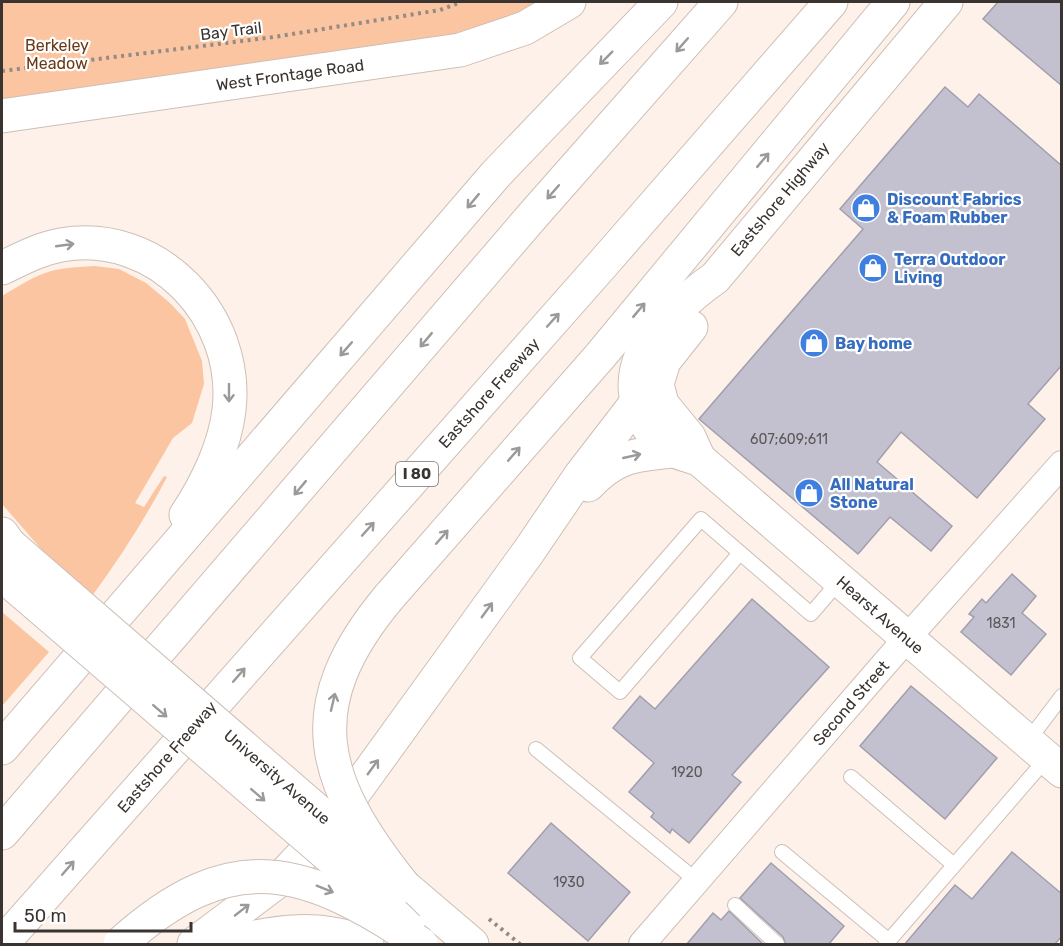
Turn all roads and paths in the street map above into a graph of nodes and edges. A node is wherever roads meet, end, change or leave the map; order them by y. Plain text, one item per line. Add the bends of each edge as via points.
1 (461, 2) edge
2 (569, 2) edge
3 (661, 2) edge
4 (721, 2) edge
5 (831, 2) edge
6 (893, 2) edge
7 (946, 2) edge
8 (2, 71) edge
9 (2, 116) edge
10 (4, 267) edge
11 (647, 393) junction
12 (686, 455) junction
13 (1062, 464) edge
14 (4, 539) edge
15 (530, 551) junction
16 (741, 553) junction
17 (2, 575) edge
18 (840, 580) junction
19 (45, 594) junction
20 (119, 613) junction
21 (907, 638) junction
22 (1062, 696) edge
23 (38, 705) junction
24 (2, 740) edge
25 (2, 748) edge
26 (536, 749) dead end
27 (1045, 757) edge
28 (850, 777) dead end
29 (2, 833) edge
30 (783, 852) dead end
31 (954, 866) junction
32 (697, 881) junction
33 (404, 886) junction
34 (735, 905) dead end
35 (888, 943) edge
36 (2, 944) edge
37 (120, 944) edge
38 (194, 945) edge
39 (229, 945) edge
40 (367, 945) edge
41 (422, 945) edge
42 (472, 945) edge
43 (642, 945) edge
44 (777, 945) edge

1 - 8 path, Bay Trail via 440,10 274,37
2 - 9 main road, West Frontage Road via 525,28 460,50
3 -> 20 main road via 496,174
4 -> 29 main road via 542,204
36 -> 5 main road, Eastshore Freeway / I 80
33 -> 6 main road, bridge via 378,853 344,796 333,768 331,706 348,659 389,597 601,355
7 - 11 main road, Eastshore Highway via 715,278 689,298 642,353 634,382
10 -> 20 main road via 51,247 79,243 140,254 167,269 194,294 214,324 224,351 229,411 214,460 188,511
11 - 12 main road, Hearst Avenue via 644,422
11 - 15 main road via 580,476
15 -> 12 main road via 607,467 633,455
12 - 18 main road, Hearst Avenue
13 - 21 street, Second Street
14 - 19 main road, University Avenue
38 -> 15 main road via 269,889 314,846
16 - 16 lane via 701,519 580,658 620,692
16 - 18 lane via 811,614
17 - 19 main road, University Avenue
18 - 21 main road, Hearst Avenue
19 - 33 main road, University Avenue, bridge
19 -> 41 main road, University Avenue, bridge via 374,895
20 - 23 main road
21 - 27 main road, Hearst Avenue
21 - 32 street, Second Street
22 - 27 lane
23 - 24 main road
23 - 25 main road
26 - 32 lane
27 - 31 lane
28 - 31 lane
30 - 35 lane
31 - 35 lane
32 - 43 street, Second Street
33 - 42 main road, University Avenue
34 - 44 lane
37 -> 41 main road, bridge via 166,907 197,890 239,878 268,875 297,879 338,894
39 - 40 main road via 273,934 312,931 341,935

